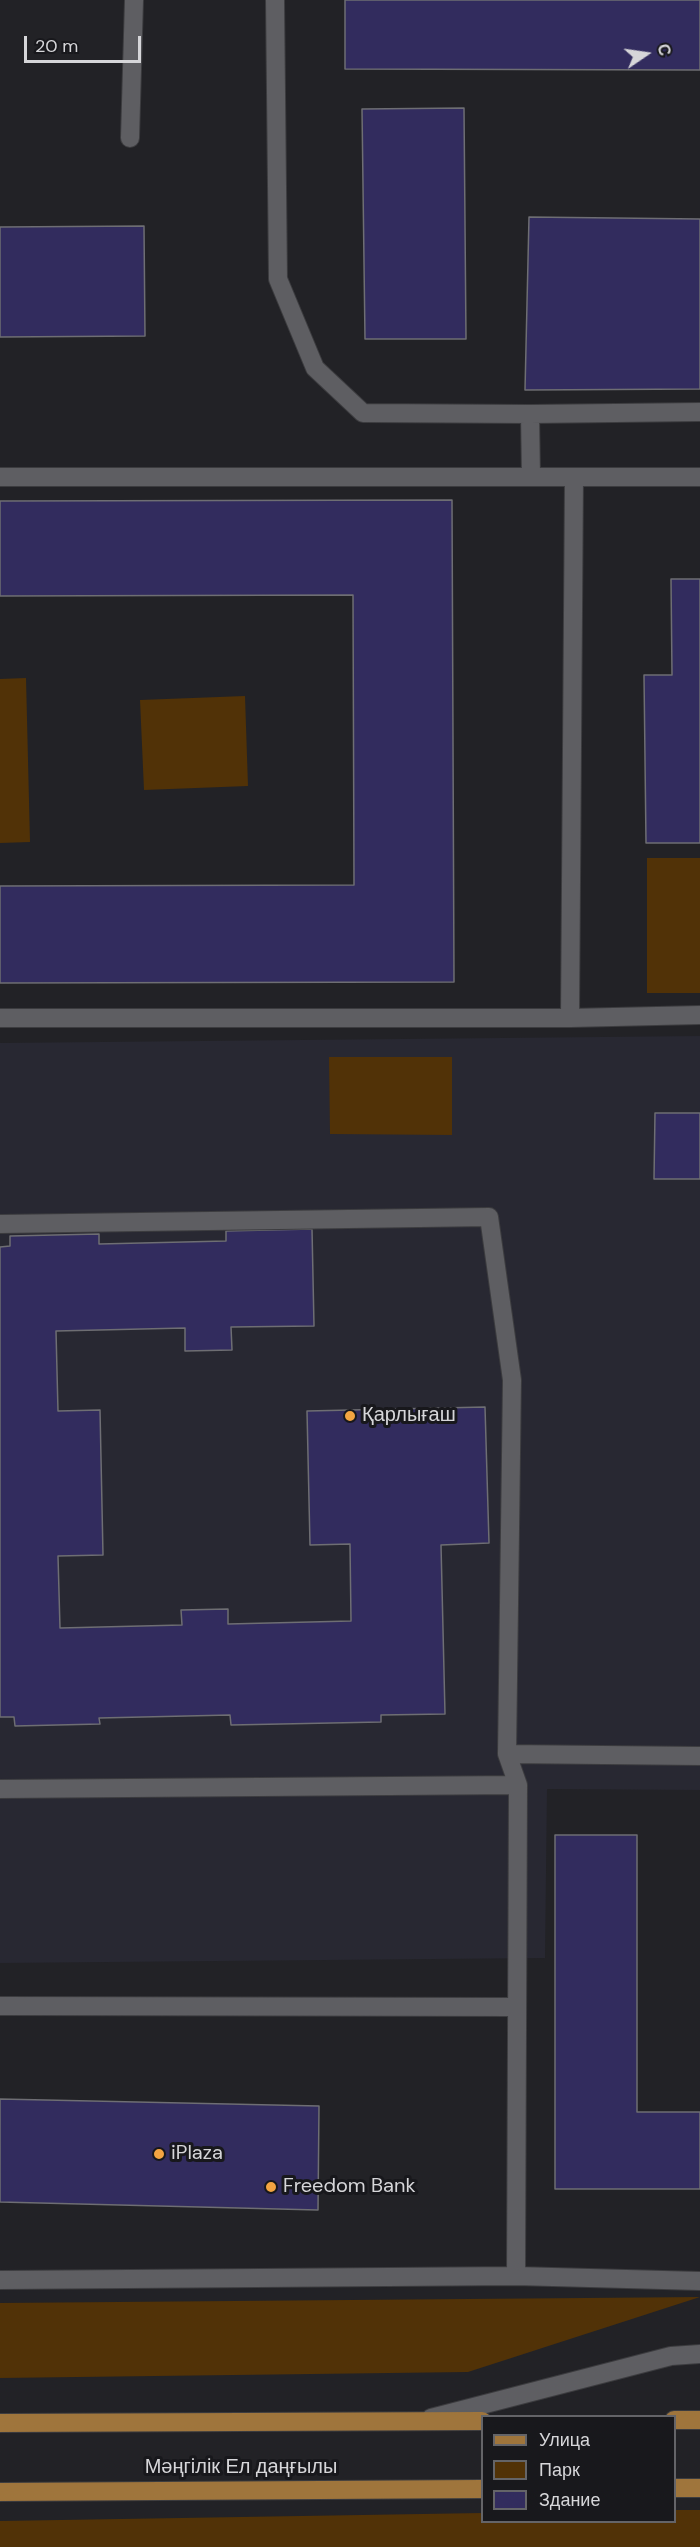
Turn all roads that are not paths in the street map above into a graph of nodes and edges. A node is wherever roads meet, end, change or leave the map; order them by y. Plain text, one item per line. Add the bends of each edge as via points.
1 (134, 0) edge
2 (275, 0) edge
3 (130, 138) dead end
4 (700, 412) edge
5 (530, 414) junction
6 (0, 477) edge
7 (531, 477) junction
8 (574, 477) junction
9 (700, 477) edge
10 (700, 1015) edge
11 (0, 1018) edge
12 (570, 1018) junction
13 (0, 1224) edge
14 (507, 1754) junction
15 (700, 1756) edge
16 (518, 1785) junction
17 (0, 1789) edge
18 (0, 2006) edge
19 (517, 2007) junction
20 (516, 2276) junction
21 (0, 2280) edge
22 (700, 2281) edge
23 (700, 2354) edge
24 (676, 2420) edge
25 (700, 2420) edge
26 (418, 2421) junction
27 (481, 2421) edge
28 (0, 2423) edge
29 (676, 2488) edge
30 (700, 2488) edge
31 (481, 2489) edge
32 (0, 2492) edge

1 - 3 lane
2 - 5 lane via 278,279 315,368 363,413
4 - 5 lane
5 - 7 lane
6 - 7 lane
7 - 8 lane
8 - 9 lane
8 - 12 lane
10 - 12 lane
11 - 12 lane
13 - 14 lane via 489,1217 512,1380
14 - 15 lane
14 - 16 lane
16 - 17 lane
16 - 19 lane
18 - 19 lane
19 - 20 lane
20 - 21 lane
20 - 22 lane
23 - 26 lane via 671,2356
24 - 25 main road
26 - 27 main road
26 - 28 main road
29 - 30 main road
31 - 32 main road, Мәңгілік Ел даңғылы

